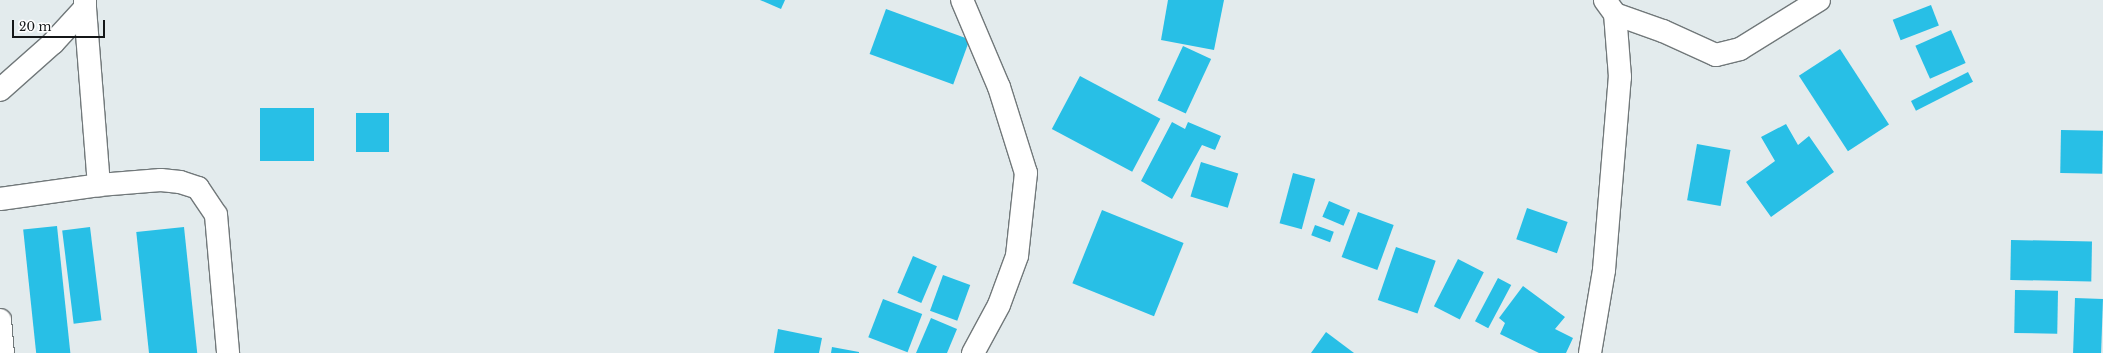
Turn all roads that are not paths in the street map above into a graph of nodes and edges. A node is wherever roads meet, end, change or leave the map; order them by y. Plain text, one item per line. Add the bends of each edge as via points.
1 (962, 0) edge
2 (1819, 0) edge
3 (85, 4) edge
4 (1610, 7) edge
5 (0, 90) edge
6 (99, 185) junction
7 (0, 198) edge
8 (0, 320) edge
9 (3, 353) edge
10 (228, 353) edge
11 (973, 353) edge
12 (1590, 353) edge

1 - 11 street via 999,87 1026,173 1016,256 999,305
2 - 4 street via 1740,49 1716,54
3 - 5 street via 53,44
3 - 6 street
4 - 12 street via 1620,78 1604,270
6 - 7 street
6 - 10 street via 161,180 180,182 198,188 208,200 216,215
8 - 9 street

